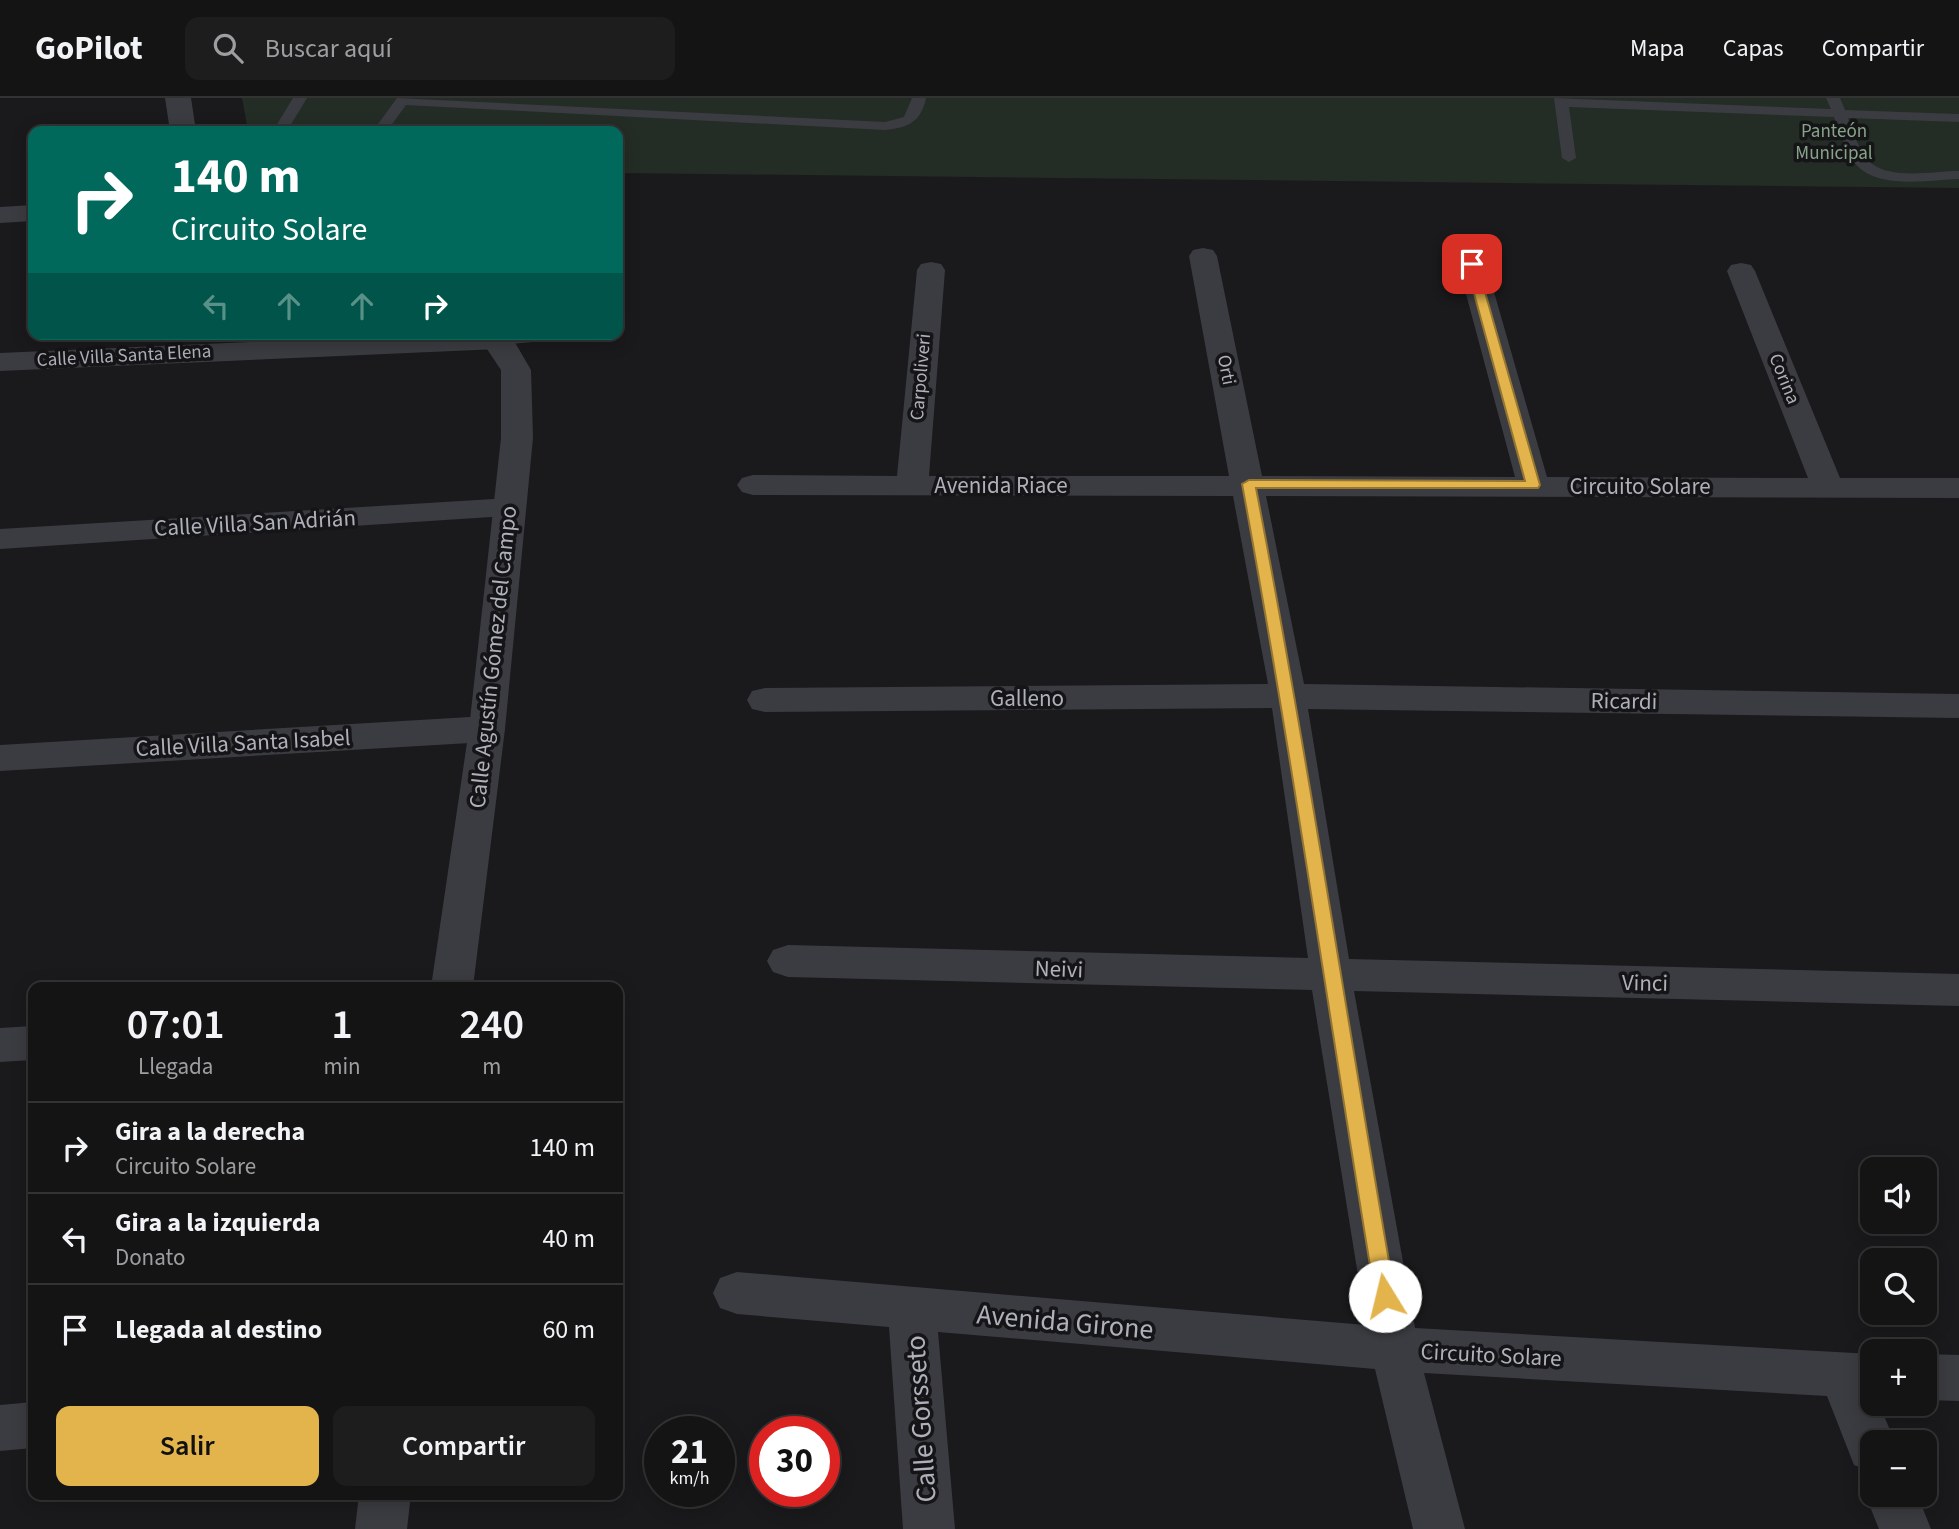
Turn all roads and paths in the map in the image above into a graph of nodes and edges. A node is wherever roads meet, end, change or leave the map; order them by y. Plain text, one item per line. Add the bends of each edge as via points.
1 (178, 98) edge
2 (300, 98) edge
3 (919, 98) edge
4 (1833, 98) edge
5 (402, 100) edge
6 (1562, 100) edge
7 (1841, 113) junction
8 (1959, 118) edge
9 (182, 126) edge
10 (283, 126) edge
11 (384, 126) edge
12 (1569, 158) dead end
13 (1959, 176) edge
14 (28, 214) edge
15 (0, 215) edge
16 (1203, 256) dead end
17 (1472, 264) dead end
18 (931, 270) dead end
19 (1741, 271) dead end
20 (436, 340) edge
21 (498, 340) edge
22 (0, 362) edge
23 (1249, 484) junction
24 (753, 485) dead end
25 (912, 485) junction
26 (1533, 485) junction
27 (1828, 486) junction
28 (1959, 488) edge
29 (510, 508) junction
30 (0, 539) edge
31 (1289, 696) junction
32 (765, 700) dead end
33 (1959, 706) edge
34 (487, 729) junction
35 (0, 758) edge
36 (788, 961) dead end
37 (1331, 976) junction
38 (453, 982) edge
39 (1959, 990) edge
40 (28, 1043) edge
41 (0, 1045) edge
42 (737, 1293) dead end
43 (912, 1309) junction
44 (1394, 1349) junction
45 (1858, 1376) edge
46 (1937, 1377) edge
47 (1959, 1378) edge
48 (28, 1425) edge
49 (0, 1428) edge
50 (1868, 1430) edge
51 (385, 1500) edge
52 (1896, 1507) edge
53 (381, 1529) edge
54 (929, 1529) edge
55 (1438, 1529) edge
56 (1905, 1529) edge

1 - 9 street
2 - 10 lane
3 - 5 lane via 916,114 907,124 885,126
4 - 7 lane
5 - 11 lane
6 - 7 lane
6 - 12 lane
7 - 8 lane
7 - 13 lane via 1867,168 1894,174
14 - 15 street
16 - 23 street, Orti
17 - 26 street
18 - 25 street, Carpoliveri
19 - 27 street, Corina
20 - 22 street, Calle Villa Santa Elena
21 - 29 street, Calle Agustín Gómez del Campo via 516,370 517,438
23 - 25 street, Avenida Riace
23 - 26 street, Circuito Solare
23 - 31 street, Circuito Solare
24 - 25 street, Avenida Riace
26 - 27 street, Circuito Solare
27 - 28 street, Circuito Solare
29 - 30 street, Calle Villa San Adrián
29 - 34 street, Calle Agustín Gómez del Campo
31 - 32 street, Galleno
31 - 33 street, Ricardi
31 - 37 street, Circuito Solare
34 - 35 street, Calle Villa Santa Isabel
34 - 38 street, Calle Agustín Gómez del Campo
36 - 37 street, Neivi
37 - 39 street, Vinci
37 - 44 street, Circuito Solare
40 - 41 street
42 - 43 street, Avenida Girone
43 - 44 street, Avenida Girone
43 - 54 street, Calle Gorsseto
44 - 45 street, Circuito Solare
44 - 55 street
45 - 50 street
46 - 47 street
48 - 49 street
51 - 53 street
52 - 56 street

